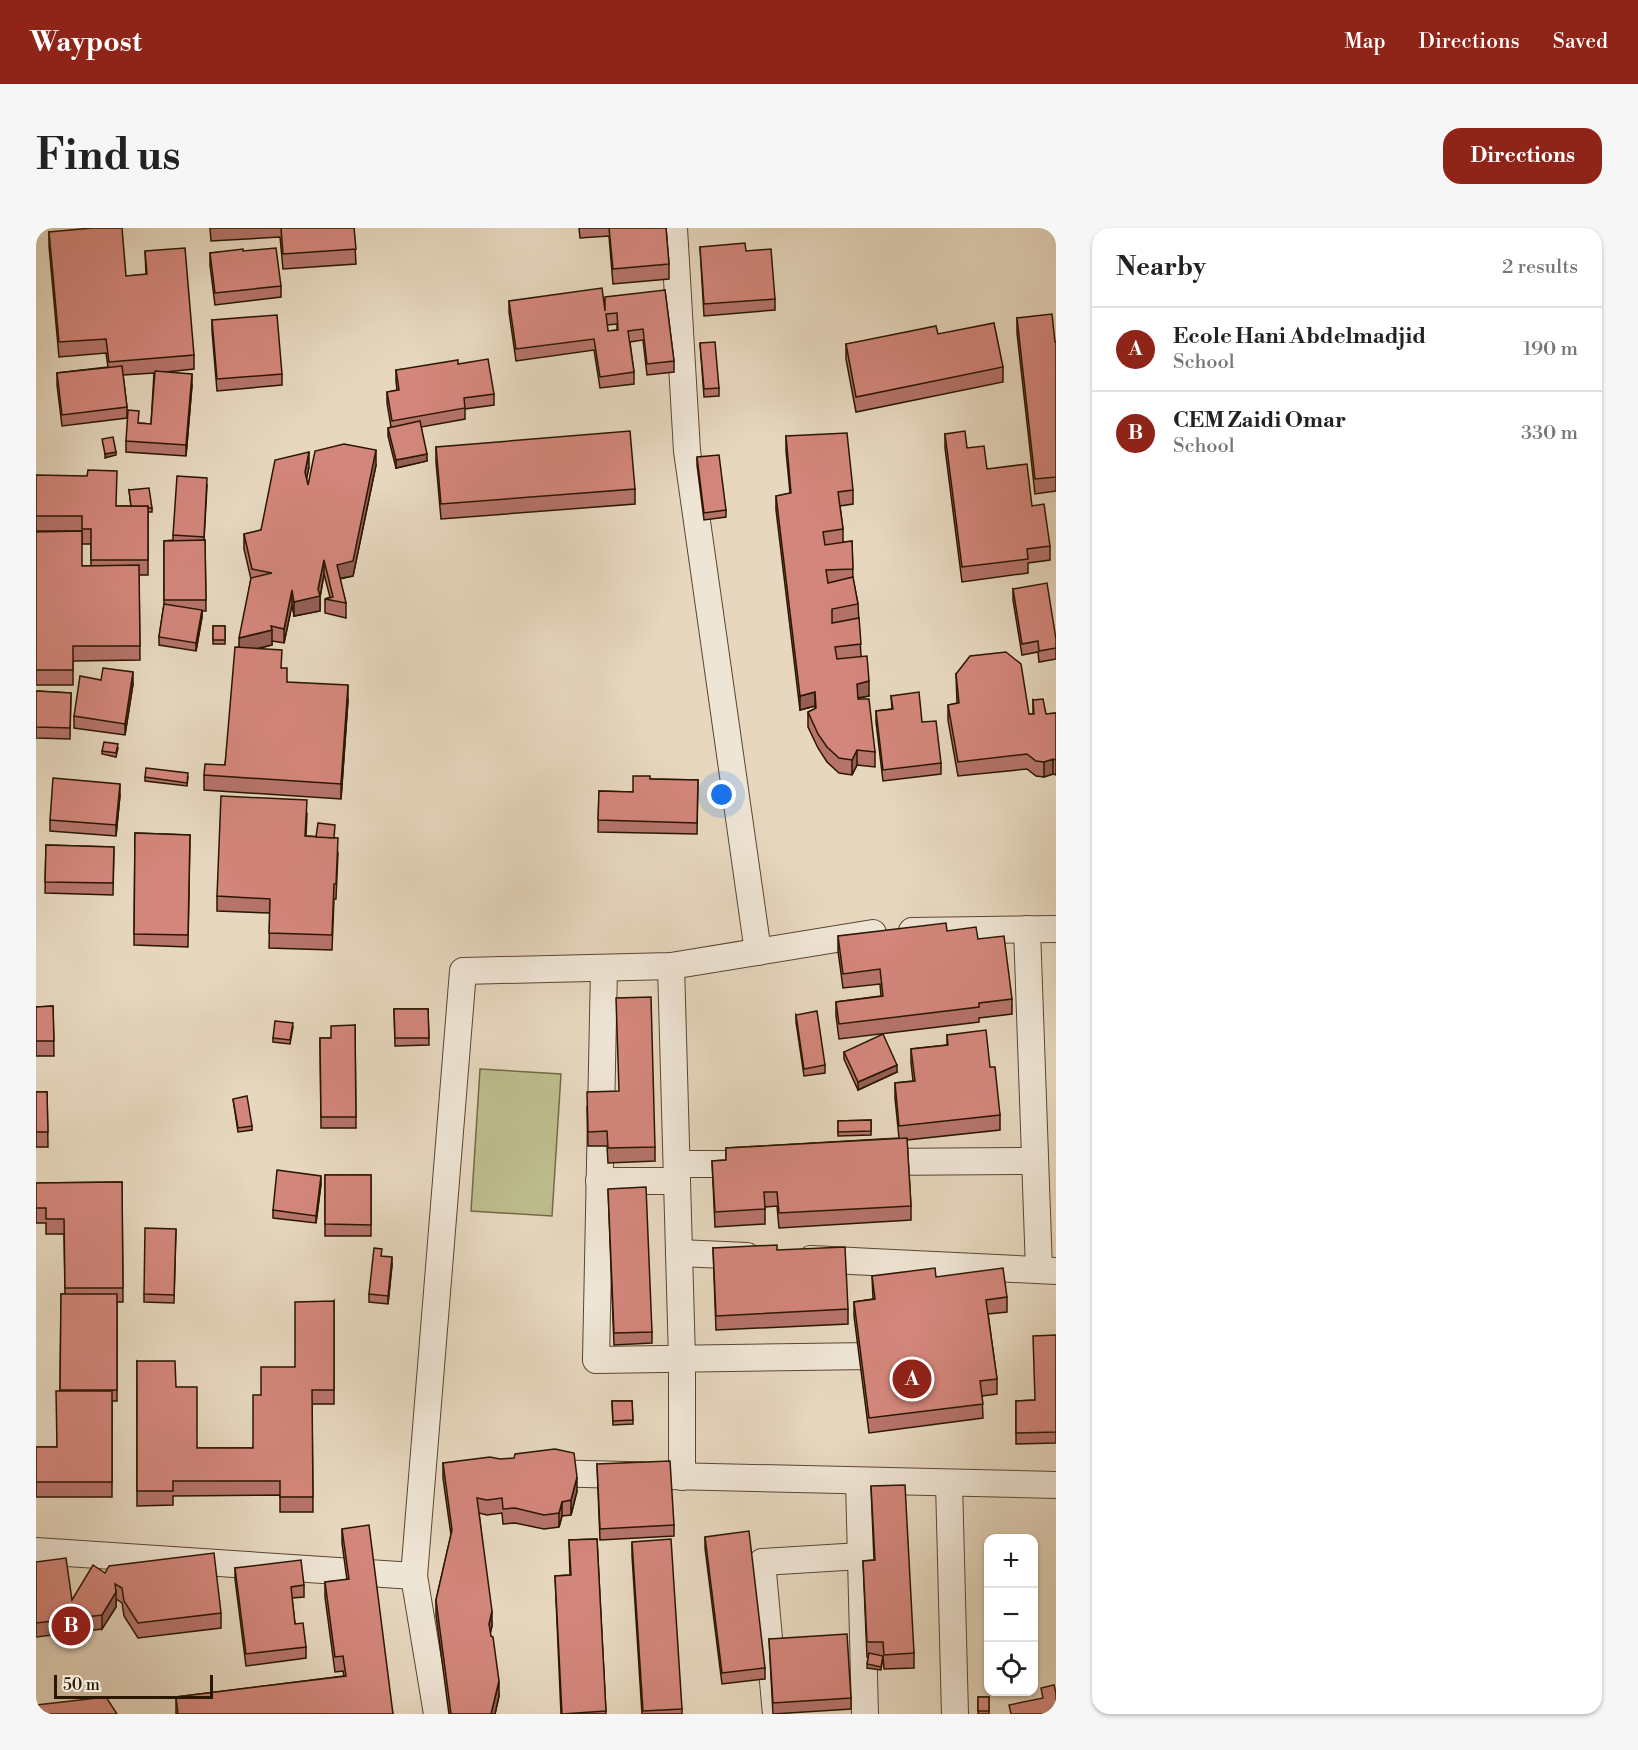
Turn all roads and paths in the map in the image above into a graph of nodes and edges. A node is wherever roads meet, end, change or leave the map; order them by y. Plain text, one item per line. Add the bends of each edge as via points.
1 (674, 228) edge
2 (1027, 929) junction
3 (1056, 929) edge
4 (758, 952) junction
5 (671, 966) junction
6 (604, 968) junction
7 (1045, 1134) edge
8 (1035, 1161) junction
9 (856, 1162) edge
10 (772, 1163) edge
11 (677, 1173) junction
12 (599, 1181) junction
13 (679, 1253) junction
14 (1047, 1270) edge
15 (872, 1356) edge
16 (682, 1359) junction
17 (517, 1473) edge
18 (682, 1477) junction
19 (859, 1481) junction
20 (949, 1483) junction
21 (1056, 1485) edge
22 (36, 1551) edge
23 (861, 1556) junction
24 (414, 1576) junction
25 (437, 1714) edge
26 (776, 1714) edge
27 (865, 1714) edge
28 (955, 1714) edge

1 - 4 street via 687,450
2 - 3 street
2 - 4 street via 881,931
2 - 7 street
4 - 5 street
5 - 6 street
5 - 11 street
6 - 12 street
6 - 24 street via 462,971 435,1471
7 - 8 street
8 - 9 street
8 - 14 street
10 - 11 street
11 - 12 street
11 - 13 street
12 - 16 street via 596,1360
13 - 14 street
13 - 16 street
15 - 16 street
16 - 18 street
17 - 18 street
18 - 19 street
19 - 20 street
19 - 23 street
20 - 21 street
20 - 28 street
22 - 24 street
23 - 26 street via 762,1562 782,1649
23 - 27 street via 852,1645
24 - 25 street

